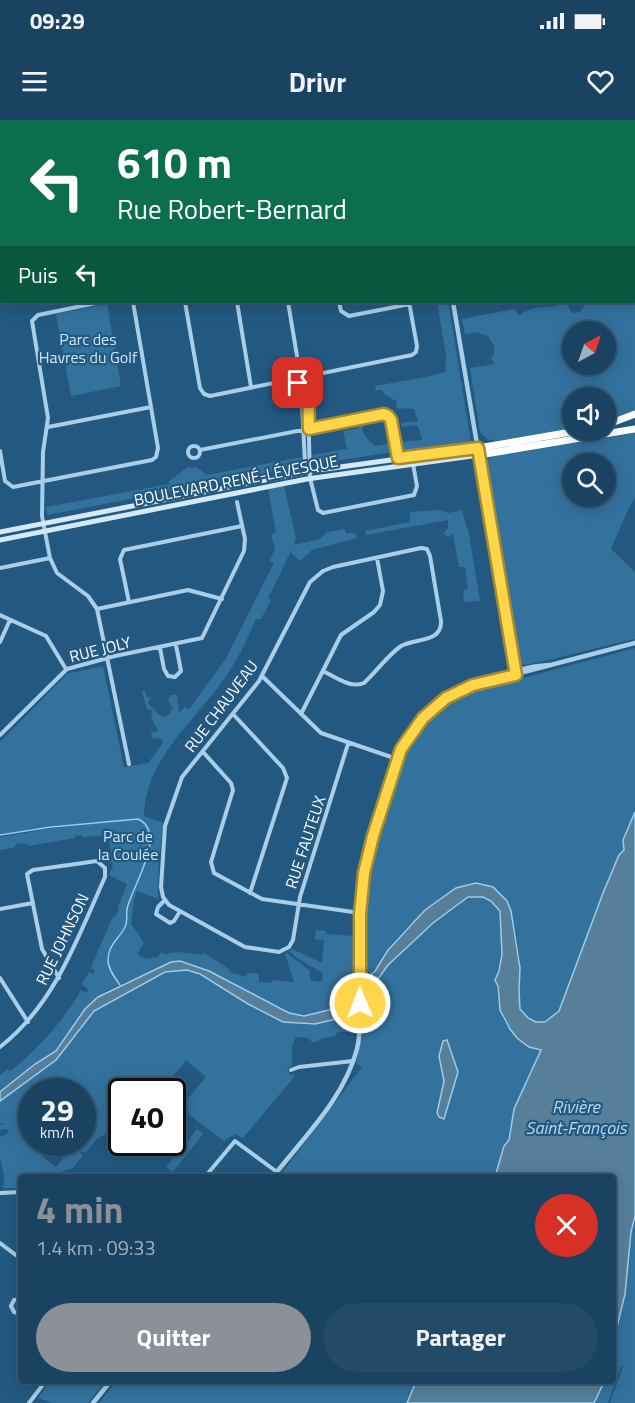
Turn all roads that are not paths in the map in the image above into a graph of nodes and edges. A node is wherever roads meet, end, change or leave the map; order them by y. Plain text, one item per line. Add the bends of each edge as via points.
1 (96, 303) edge
2 (133, 303) edge
3 (185, 303) edge
4 (237, 303) edge
5 (288, 303) edge
6 (339, 303) edge
7 (410, 303) edge
8 (453, 303) edge
9 (301, 377) junction
10 (251, 387) junction
11 (151, 406) junction
12 (635, 414) edge
13 (306, 415) junction
14 (616, 423) edge
15 (48, 427) junction
16 (309, 429) junction
17 (635, 429) edge
18 (304, 430) junction
19 (562, 434) edge
20 (307, 445) junction
21 (200, 450) dead end
22 (0, 451) edge
23 (479, 452) junction
24 (398, 458) junction
25 (413, 464) junction
26 (309, 471) junction
27 (310, 478) junction
28 (43, 481) junction
29 (237, 502) dead end
30 (43, 523) junction
31 (242, 526) junction
32 (45, 531) junction
33 (0, 532) edge
34 (0, 540) edge
35 (50, 558) junction
36 (377, 558) junction
37 (0, 568) edge
38 (222, 599) junction
39 (129, 602) junction
40 (97, 609) junction
41 (0, 615) edge
42 (10, 620) junction
43 (0, 642) edge
44 (635, 643) edge
45 (176, 645) junction
46 (160, 648) junction
47 (107, 659) junction
48 (66, 669) junction
49 (323, 671) junction
50 (515, 673) junction
51 (262, 676) junction
52 (233, 714) junction
53 (301, 714) junction
54 (0, 735) edge
55 (348, 744) junction
56 (202, 752) junction
57 (397, 759) junction
58 (129, 764) dead end
59 (250, 893) junction
60 (165, 900) junction
61 (33, 903) junction
62 (298, 904) junction
63 (0, 909) edge
64 (180, 912) junction
65 (360, 914) junction
66 (0, 978) edge
67 (59, 978) junction
68 (28, 1022) junction
69 (0, 1047) edge
70 (353, 1061) junction
71 (291, 1070) dead end
72 (276, 1172) joint
73 (207, 1174) edge
74 (18, 1192) edge
75 (0, 1193) edge
76 (0, 1243) edge
77 (18, 1257) edge
78 (18, 1299) edge
79 (18, 1313) edge
80 (43, 1384) edge
81 (108, 1384) edge
82 (29, 1403) edge
83 (93, 1403) edge

1 - 15 street via 34,317
2 - 11 street
3 - 10 street via 204,394
4 - 10 street
5 - 9 street
6 - 7 street via 342,312 349,316
7 - 9 street via 416,352
8 - 23 street
9 - 10 street
9 - 13 street
11 - 15 street
11 - 28 street via 158,450 152,460
12 - 14 highway
13 - 16 street
13 - 18 street
15 - 28 street
16 - 18 street
16 - 20 street
16 - 24 street via 387,415
17 - 23 highway
18 - 20 street
18 - 21 street
19 - 23 highway
20 - 26 street
22 - 28 street via 8,485
23 - 24 main road, BOULEVARD RENÉ-LÉVESQUE
23 - 25 main road, BOULEVARD RENÉ-LÉVESQUE
23 - 50 street
24 - 26 main road, BOULEVARD RENÉ-LÉVESQUE
25 - 27 main road, BOULEVARD RENÉ-LÉVESQUE
25 - 27 street via 417,486 414,495 323,513 317,508
26 - 27 street
26 - 30 main road, BOULEVARD RENÉ-LÉVESQUE
27 - 32 main road, BOULEVARD RENÉ-LÉVESQUE
28 - 30 street
29 - 31 street, RUE JOLY
30 - 32 street
30 - 33 main road, BOULEVARD RENÉ-LÉVESQUE
31 - 38 street, RUE JOLY via 244,552
31 - 39 street via 122,551 120,559
32 - 34 main road, BOULEVARD RENÉ-LÉVESQUE
32 - 35 street
35 - 37 street
35 - 40 street via 57,573 88,596
36 - 49 street via 383,591 380,604 343,633
36 - 49 street, RUE CHAUVEAU via 421,548 428,551 441,628 432,637 401,647 361,685 351,685
36 - 51 street, RUE CHAUVEAU via 327,568 313,578
38 - 39 street via 188,590
38 - 45 street, RUE JOLY via 202,638
39 - 40 street
40 - 47 street
41 - 42 street
42 - 43 street
42 - 48 street via 46,636
44 - 50 street
45 - 46 street, RUE JOLY
45 - 46 street via 181,671 175,677 165,672
46 - 47 street, RUE JOLY
47 - 48 street, RUE JOLY
47 - 58 street
48 - 54 street, RUE JOLY
49 - 53 street
50 - 57 street via 458,691 432,709 413,730
51 - 52 street, RUE CHAUVEAU
51 - 53 street
52 - 56 street, RUE CHAUVEAU
52 - 59 street via 283,768 287,778
53 - 55 street via 321,733
55 - 57 street
55 - 62 street, RUE FAUTEUX
56 - 59 street via 233,790 210,866 217,876
56 - 60 street, RUE CHAUVEAU via 182,777 165,826 160,887
57 - 65 street via 371,844
59 - 62 street via 264,900
60 - 64 street
60 - 64 street, RUE CHAUVEAU via 158,907 157,917 170,923
61 - 63 street
61 - 67 street via 42,949
61 - 67 street, RUE JOHNSON via 27,877 31,870 100,862 105,868 105,877
62 - 64 street, RUE FAUTEUX via 293,940 279,952 245,947
62 - 65 street
65 - 70 street via 360,1018
66 - 68 street
67 - 68 street, RUE JOHNSON
68 - 69 street, RUE JOHNSON
70 - 71 street
70 - 72 street via 338,1094
72 - 73 street via 233,1142
74 - 75 street
76 - 77 street
78 - 79 street via 11,1306
80 - 82 street
81 - 83 street

